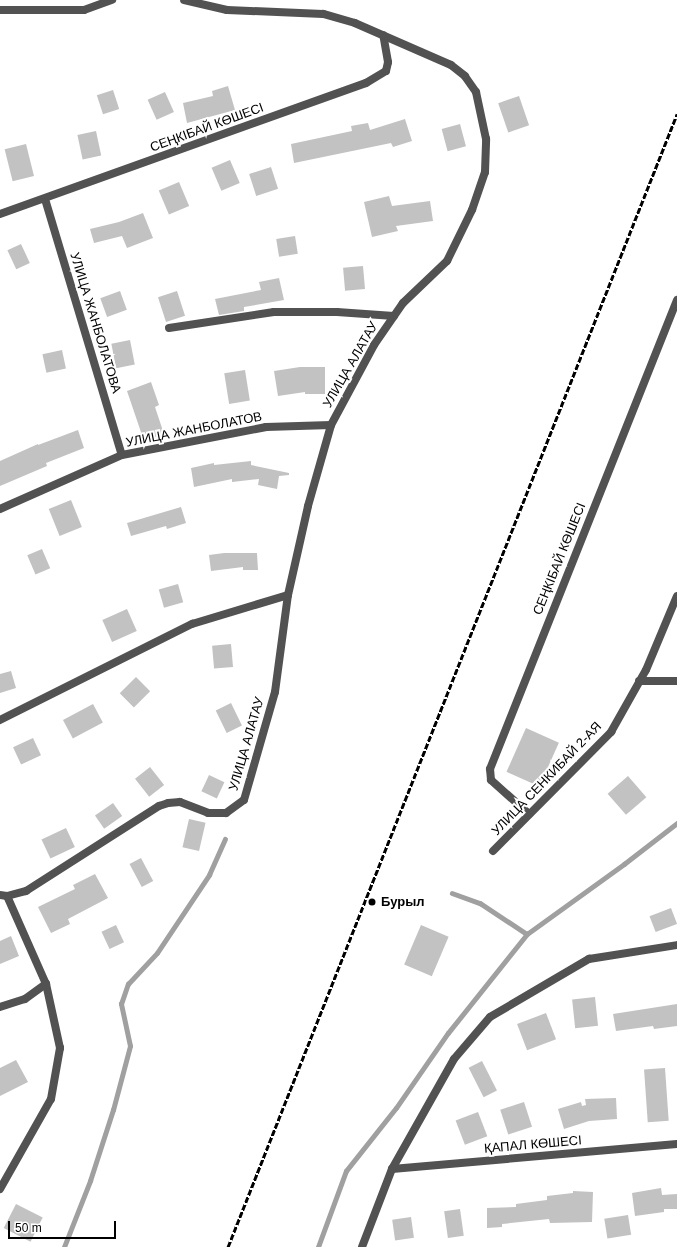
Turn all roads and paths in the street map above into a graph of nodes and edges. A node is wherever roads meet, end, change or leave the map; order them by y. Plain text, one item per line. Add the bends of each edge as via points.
1 (112, 0) edge
2 (184, 0) edge
3 (0, 10) edge
4 (383, 35) junction
5 (45, 198) junction
6 (0, 214) edge
7 (677, 300) edge
8 (394, 316) junction
9 (169, 328) dead end
10 (331, 425) junction
11 (122, 455) junction
12 (0, 509) edge
13 (288, 595) junction
14 (677, 596) edge
15 (639, 681) junction
16 (677, 681) edge
17 (0, 720) edge
18 (529, 814) junction
19 (493, 851) dead end
20 (4, 896) edge
21 (677, 945) edge
22 (46, 984) junction
23 (0, 1007) edge
24 (677, 1144) edge
25 (392, 1169) junction
26 (0, 1189) edge
27 (362, 1247) edge

1 - 3 street via 84,10
2 - 4 street, УЛИЦА АЛАТАУ via 227,10 323,14 355,23
4 - 5 street, СЕҢКІБАЙ КӨШЕСІ via 388,62 386,71 366,83
4 - 8 street, УЛИЦА АЛАТАУ via 451,65 465,76 476,92 486,139 485,172 472,210 447,261 403,303
5 - 6 street, СЕҢКІБАЙ КӨШЕСІ
5 - 11 street, УЛИЦА ЖАНБОЛАТОВА
7 - 18 street, СЕҢКІБАЙ КӨШЕСІ via 490,769 491,780
8 - 9 street via 337,312 274,312
8 - 10 street, УЛИЦА АЛАТАУ via 374,345
10 - 11 street, УЛИЦА ЖАНБОЛАТОВ via 266,427
10 - 13 street, УЛИЦА АЛАТАУ via 308,506
11 - 12 street, УЛИЦА ЖАНБОЛАТОВ
13 - 17 street via 192,624
13 - 20 street, УЛИЦА АЛАТАУ via 274,692 244,800 226,812 208,812 180,802 158,806 26,890
14 - 15 street, УЛИЦА СЕНКИБАЙ 2-АЯ
15 - 16 street
15 - 18 street, УЛИЦА СЕНКИБАЙ 2-АЯ via 611,732
18 - 19 street, УЛИЦА СЕНКИБАЙ 2-АЯ
20 - 22 street
21 - 25 street via 589,959 490,1016 454,1059
22 - 23 street via 25,999
22 - 26 street via 60,1048 51,1099
24 - 25 street, ҚАПАЛ КӨШЕСІ
25 - 27 street

